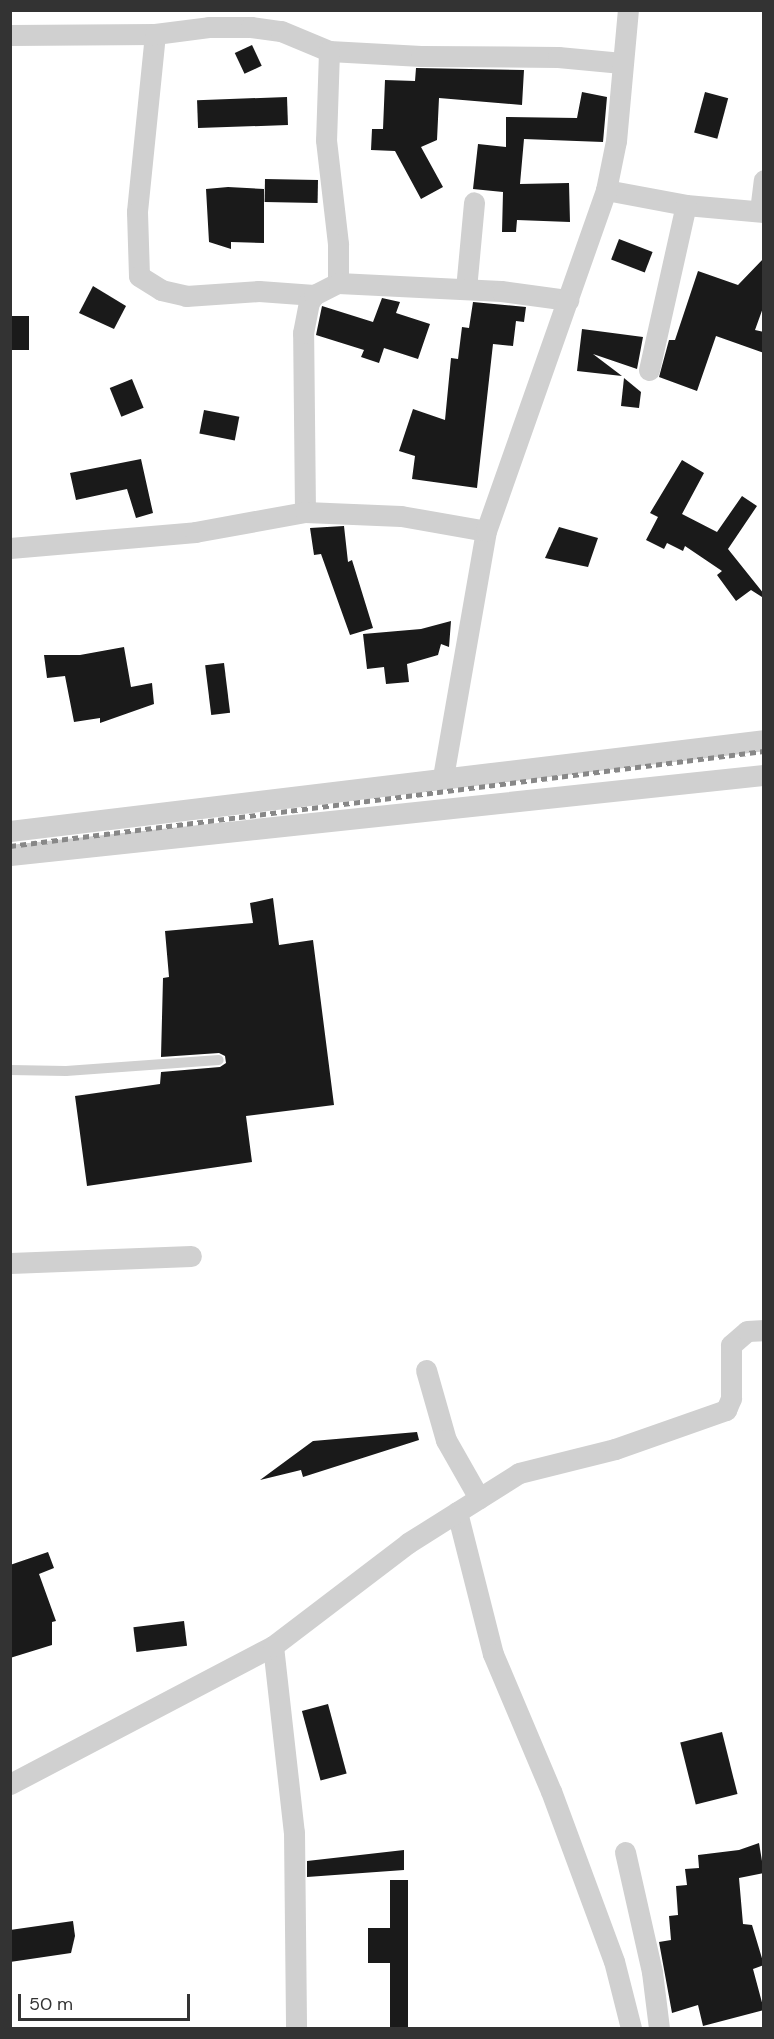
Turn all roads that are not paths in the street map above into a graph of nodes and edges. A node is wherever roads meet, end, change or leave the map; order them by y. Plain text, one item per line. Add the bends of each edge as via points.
1 (628, 10) edge
2 (155, 34) junction
3 (10, 35) edge
4 (329, 51) junction
5 (622, 63) junction
6 (764, 180) edge
7 (606, 190) junction
8 (474, 202) dead end
9 (686, 205) junction
10 (762, 212) edge
11 (338, 283) junction
12 (466, 289) junction
13 (314, 295) junction
14 (568, 300) junction
15 (649, 370) dead end
16 (304, 512) junction
17 (486, 531) junction
18 (10, 548) edge
19 (764, 740) edge
20 (764, 775) edge
21 (443, 777) junction
22 (10, 831) edge
23 (10, 855) edge
24 (219, 1060) dead end
25 (10, 1070) edge
26 (191, 1256) dead end
27 (10, 1263) edge
28 (764, 1330) edge
29 (426, 1370) dead end
30 (479, 1498) junction
31 (457, 1512) junction
32 (273, 1646) junction
33 (10, 1784) edge
34 (625, 1851) dead end
35 (296, 2028) edge
36 (631, 2028) edge
37 (659, 2028) edge

1 - 5 street
2 - 3 street
2 - 4 street via 209,27 251,27 281,32
2 - 13 street via 137,212 139,276 161,290 186,296 259,291
4 - 5 street via 558,57
4 - 11 street via 326,140 338,244
5 - 7 street via 616,141
6 - 10 street
7 - 9 street
7 - 14 street
8 - 12 street
9 - 10 street
9 - 15 street
11 - 12 street
11 - 13 street
12 - 14 street
13 - 16 street via 303,333
14 - 17 street
16 - 17 street via 401,516
16 - 18 street via 195,532
17 - 21 street
19 - 21 street
20 - 23 street
21 - 22 street
24 - 25 lane via 66,1071
26 - 27 street
28 - 30 street via 747,1331 731,1345 731,1398 726,1410 615,1449 534,1468
29 - 30 street via 446,1440
30 - 31 street
31 - 32 street via 408,1543
31 - 36 street via 493,1654 551,1791 610,1950
32 - 33 street
32 - 35 street via 294,1832
34 - 37 street via 652,1972

